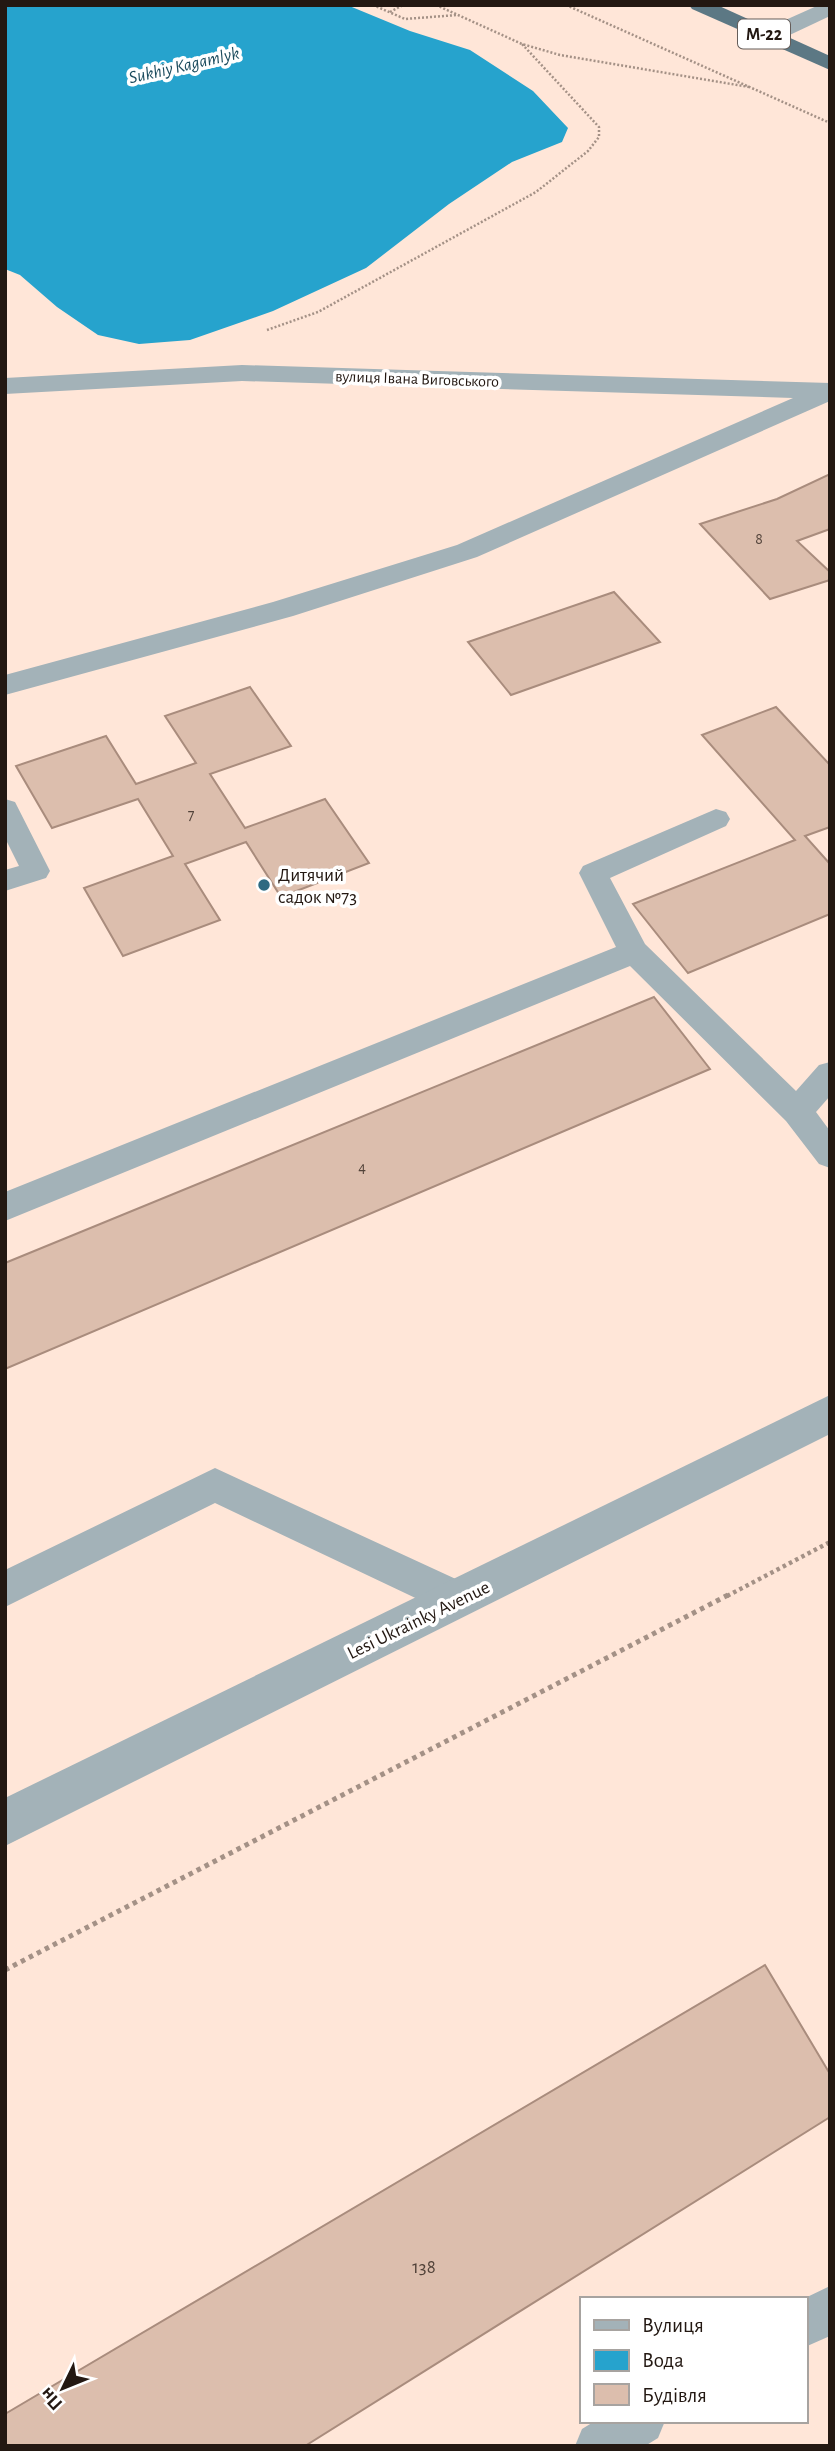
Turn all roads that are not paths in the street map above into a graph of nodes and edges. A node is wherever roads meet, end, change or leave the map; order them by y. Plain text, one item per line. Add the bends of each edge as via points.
1 (699, 5) edge
2 (830, 8) edge
3 (769, 36) junction
4 (830, 64) edge
5 (5, 386) edge
6 (830, 391) edge
7 (5, 685) edge
8 (5, 809) edge
9 (716, 819) dead end
10 (5, 881) edge
11 (634, 951) junction
12 (830, 1074) edge
13 (797, 1112) junction
14 (830, 1154) edge
15 (5, 1207) edge
16 (830, 1413) edge
17 (5, 1589) edge
18 (458, 1599) junction
19 (5, 1823) edge
20 (830, 2309) edge
21 (807, 2323) edge
22 (638, 2423) edge
23 (600, 2446) edge

1 - 3 highway, М-22
2 - 3 street
3 - 4 highway, М-22
5 - 6 street, вулиця Івана Виговського via 242,373
6 - 7 street via 467,551 283,609
8 - 10 lane via 36,871
9 - 11 lane via 593,873
11 - 13 lane
11 - 15 lane
12 - 13 lane
13 - 14 lane
16 - 18 street, Lesi Ukrainky Avenue
17 - 18 lane via 215,1485
18 - 19 street, Lesi Ukrainky Avenue
20 - 21 lane
22 - 23 lane

